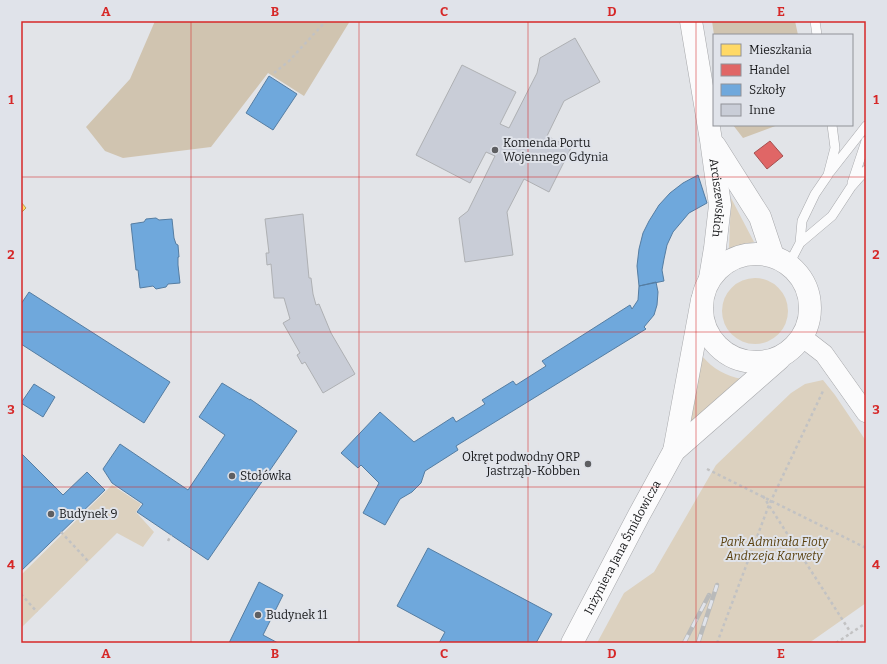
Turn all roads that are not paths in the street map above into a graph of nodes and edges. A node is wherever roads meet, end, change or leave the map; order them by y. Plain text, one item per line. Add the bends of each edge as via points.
1 (691, 21) edge
2 (815, 21) edge
3 (817, 34) edge
4 (832, 126) edge
5 (866, 126) edge
6 (711, 140) junction
7 (866, 141) edge
8 (866, 170) edge
9 (828, 175) junction
10 (851, 187) junction
11 (800, 242) junction
12 (781, 260) junction
13 (710, 278) junction
14 (702, 300) junction
15 (802, 337) junction
16 (782, 356) junction
17 (866, 413) edge
18 (674, 452) junction
19 (572, 643) edge

1 - 6 street, Arciszewskich
2 - 3 lane
4 - 9 lane via 835,148
5 - 9 lane
6 - 12 street, Arciszewskich via 760,217
6 - 13 street, Arciszewskich via 720,205
7 - 10 lane
8 - 10 lane
9 - 11 lane via 802,221
10 - 11 lane via 832,216
11 - 12 lane
12 - 13 street via 757,254 743,255 730,260
12 - 15 street via 804,282 809,298 810,315
13 - 14 street
14 - 16 street via 702,316 706,330 713,343 724,353 752,363 767,362
14 - 18 street, Inżyniera Jana Śmidowicza
15 - 16 street
15 - 17 street via 824,354
16 - 18 street, Inżyniera Jana Śmidowicza
18 - 19 street, Inżyniera Jana Śmidowicza

